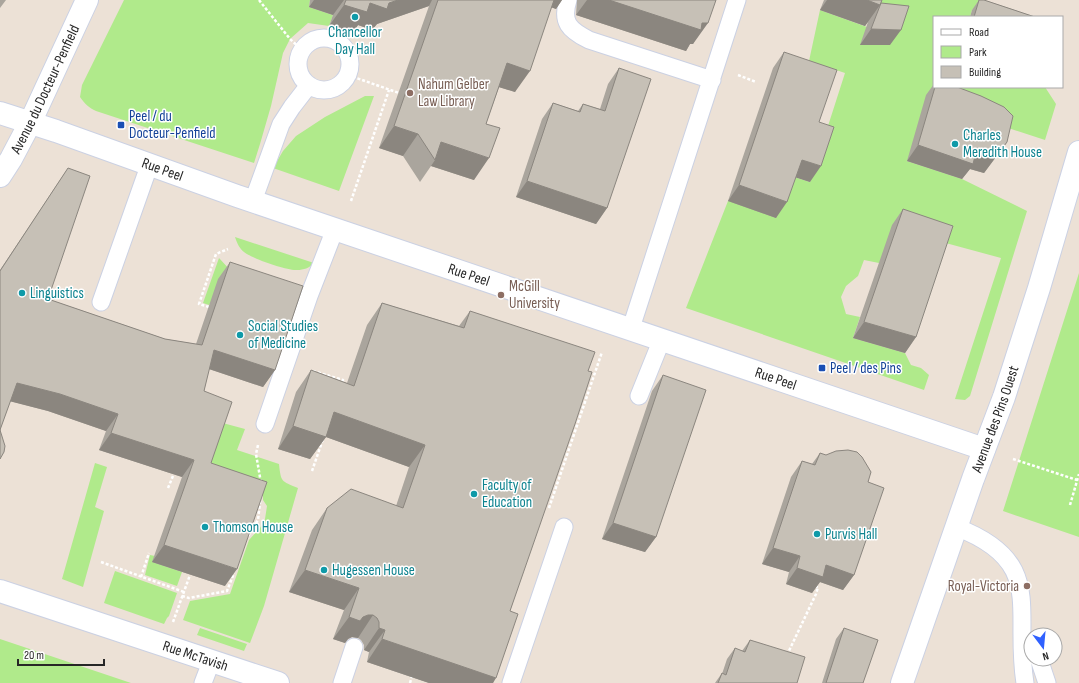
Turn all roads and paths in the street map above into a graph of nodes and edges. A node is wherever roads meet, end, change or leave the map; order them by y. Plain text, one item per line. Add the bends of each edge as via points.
1 (87, 0) edge
2 (258, 0) edge
3 (568, 0) edge
4 (738, 0) edge
5 (302, 50) junction
6 (348, 75) junction
7 (743, 77) dead end
8 (712, 80) junction
9 (756, 82) dead end
10 (309, 85) junction
11 (389, 90) junction
12 (399, 93) dead end
13 (0, 113) edge
14 (30, 123) junction
15 (1079, 152) edge
16 (149, 166) junction
17 (0, 176) edge
18 (253, 201) junction
19 (350, 201) dead end
20 (335, 229) junction
21 (228, 249) dead end
22 (101, 302) dead end
23 (209, 307) dead end
24 (631, 328) junction
25 (662, 339) junction
26 (310, 370) edge
27 (341, 388) edge
28 (639, 396) dead end
29 (265, 424) dead end
30 (325, 433) edge
31 (259, 442) dead end
32 (984, 449) junction
33 (1013, 459) dead end
34 (176, 469) edge
35 (312, 471) dead end
36 (1079, 474) edge
37 (1077, 480) junction
38 (261, 486) edge
39 (168, 488) dead end
40 (261, 492) edge
41 (254, 495) edge
42 (261, 497) junction
43 (1070, 505) dead end
44 (564, 527) dead end
45 (956, 527) junction
46 (247, 537) edge
47 (149, 553) dead end
48 (101, 562) dead end
49 (235, 571) edge
50 (190, 575) edge
51 (142, 577) junction
52 (814, 586) edge
53 (0, 591) edge
54 (184, 592) junction
55 (182, 596) junction
56 (1022, 602) junction
57 (174, 617) dead end
58 (1030, 627) edge
59 (354, 647) edge
60 (785, 660) edge
61 (211, 662) junction
62 (1041, 667) edge
63 (414, 670) edge
64 (203, 683) edge
65 (278, 683) edge
66 (342, 683) edge
67 (410, 683) edge
68 (511, 683) edge
69 (902, 683) edge
70 (1025, 683) edge
71 (1046, 683) edge

1 - 14 street, Avenue du Docteur-Penfield
2 - 5 path
3 - 8 lane via 564,12 567,23 578,35
4 - 8 lane
5 - 6 lane via 311,41 319,38 340,42 350,57
5 - 10 lane via 298,66 300,75
6 - 10 lane via 341,84 329,90 316,89
6 - 11 path
7 - 9 path
8 - 24 lane
10 - 18 lane via 281,124
11 - 12 path
11 - 19 path
13 - 14 street, Rue Peel
14 - 16 street, Rue Peel
14 - 17 street, Avenue du Docteur-Penfield
15 - 32 street, Avenue des Pins Ouest via 1027,327
16 - 18 street, Rue Peel
16 - 22 lane
18 - 20 street, Rue Peel
20 - 24 street, Rue Peel
20 - 29 lane
21 - 23 path via 216,254 199,304
24 - 25 street, Rue Peel
25 - 28 lane
25 - 32 street, Rue Peel
26 - 27 path via 343,380
30 - 35 path
31 - 38 path via 256,454
32 - 45 street, Avenue des Pins Ouest
33 - 37 path
34 - 39 path
36 - 37 path
37 - 43 path
40 - 42 path
41 - 42 path
42 - 46 path via 258,520
44 - 68 lane
45 - 56 lane via 971,532 1004,555 1016,573
45 - 69 street, Avenue des Pins Ouest
47 - 51 path
48 - 51 path
49 - 55 path via 227,591 189,598
50 - 54 path
51 - 54 path
52 - 60 path via 818,587 816,594
53 - 61 street, Rue McTavish
54 - 55 path
55 - 57 path
56 - 58 lane
56 - 70 lane
59 - 66 lane
61 - 64 lane
61 - 65 street, Rue McTavish
62 - 71 lane
63 - 67 path

